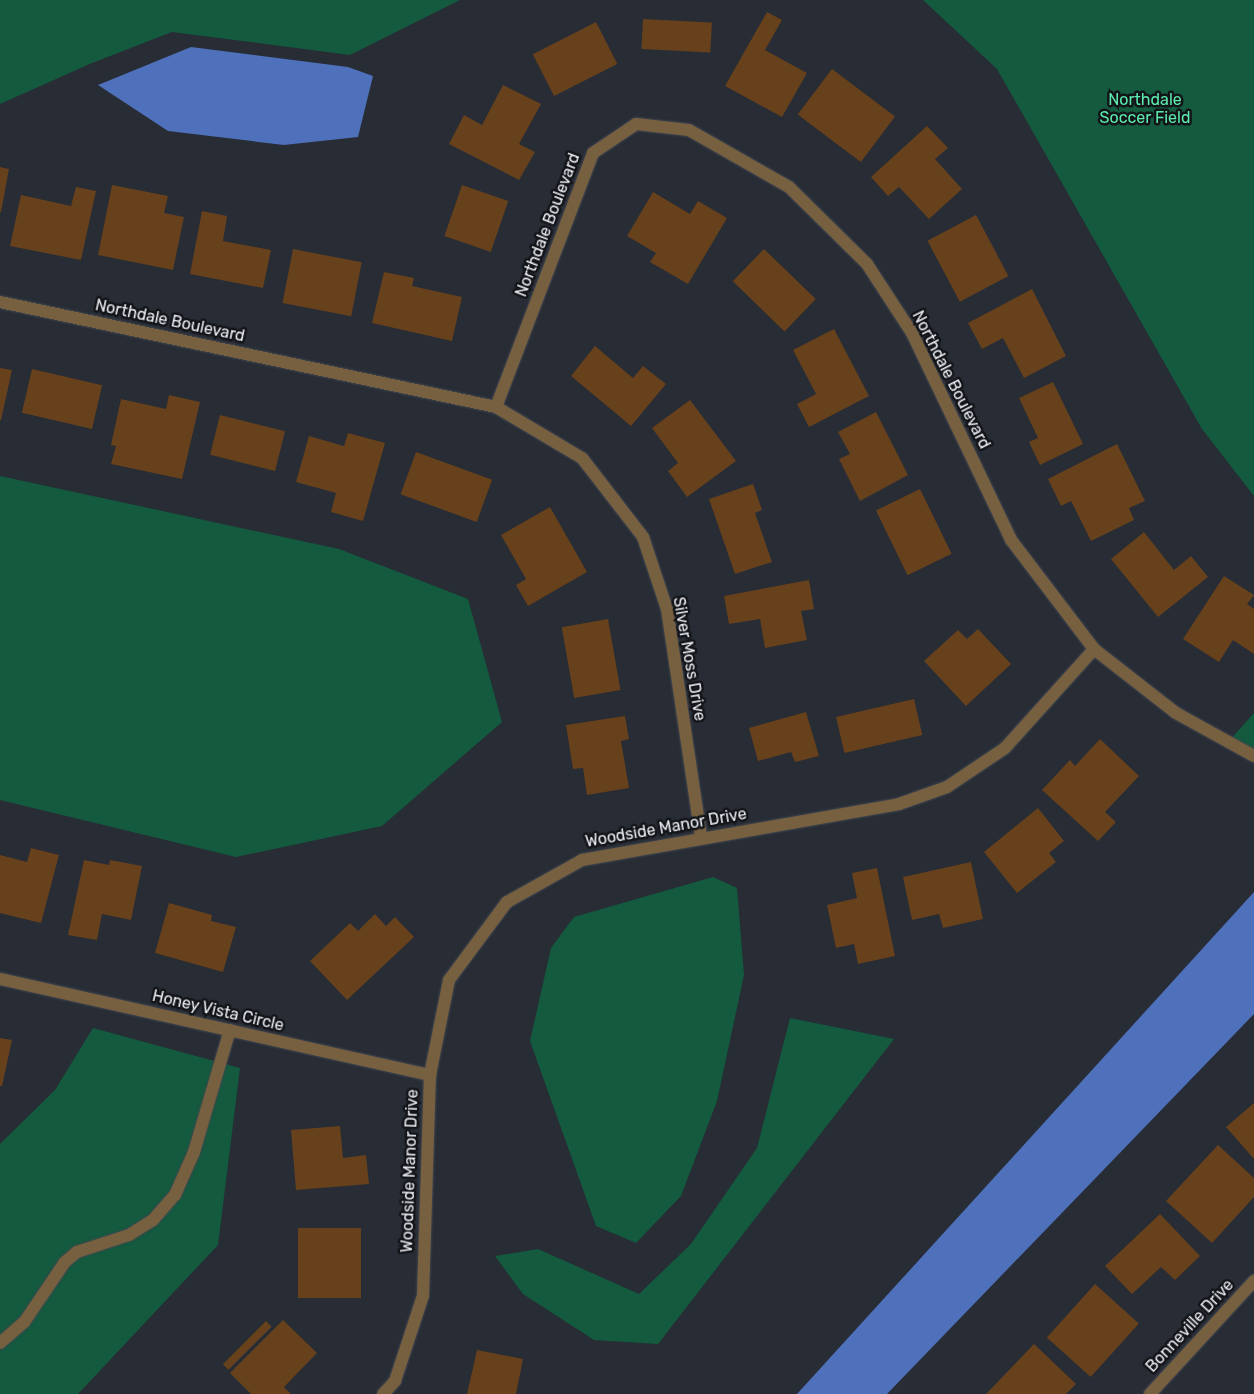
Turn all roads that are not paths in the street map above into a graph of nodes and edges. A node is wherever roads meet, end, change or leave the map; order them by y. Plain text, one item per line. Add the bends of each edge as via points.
1 (0, 302) edge
2 (496, 407) junction
3 (1094, 649) junction
4 (1254, 756) edge
5 (702, 837) junction
6 (0, 978) edge
7 (230, 1030) junction
8 (430, 1075) junction
9 (1254, 1281) edge
10 (0, 1343) edge
11 (383, 1394) edge
12 (1150, 1394) edge

1 - 2 street, Northdale Boulevard
2 - 3 street, Northdale Boulevard via 594,153 636,124 689,130 789,187 867,264 912,333 1011,540
2 - 5 street, Silver Moss Drive via 582,458 643,537 667,609
3 - 4 street, Northdale Boulevard via 1176,712
3 - 5 street, Woodside Manor Drive via 1004,748 947,787 899,804
5 - 8 street, Woodside Manor Drive via 582,860 506,902 449,980
6 - 7 street, Honey Vista Circle
7 - 8 street, Honey Vista Circle
7 - 10 street via 194,1152 175,1195 153,1220 129,1235 77,1252 65,1262 25,1322
8 - 11 street, Woodside Manor Drive via 423,1296 395,1381
9 - 12 street, Bonneville Drive

